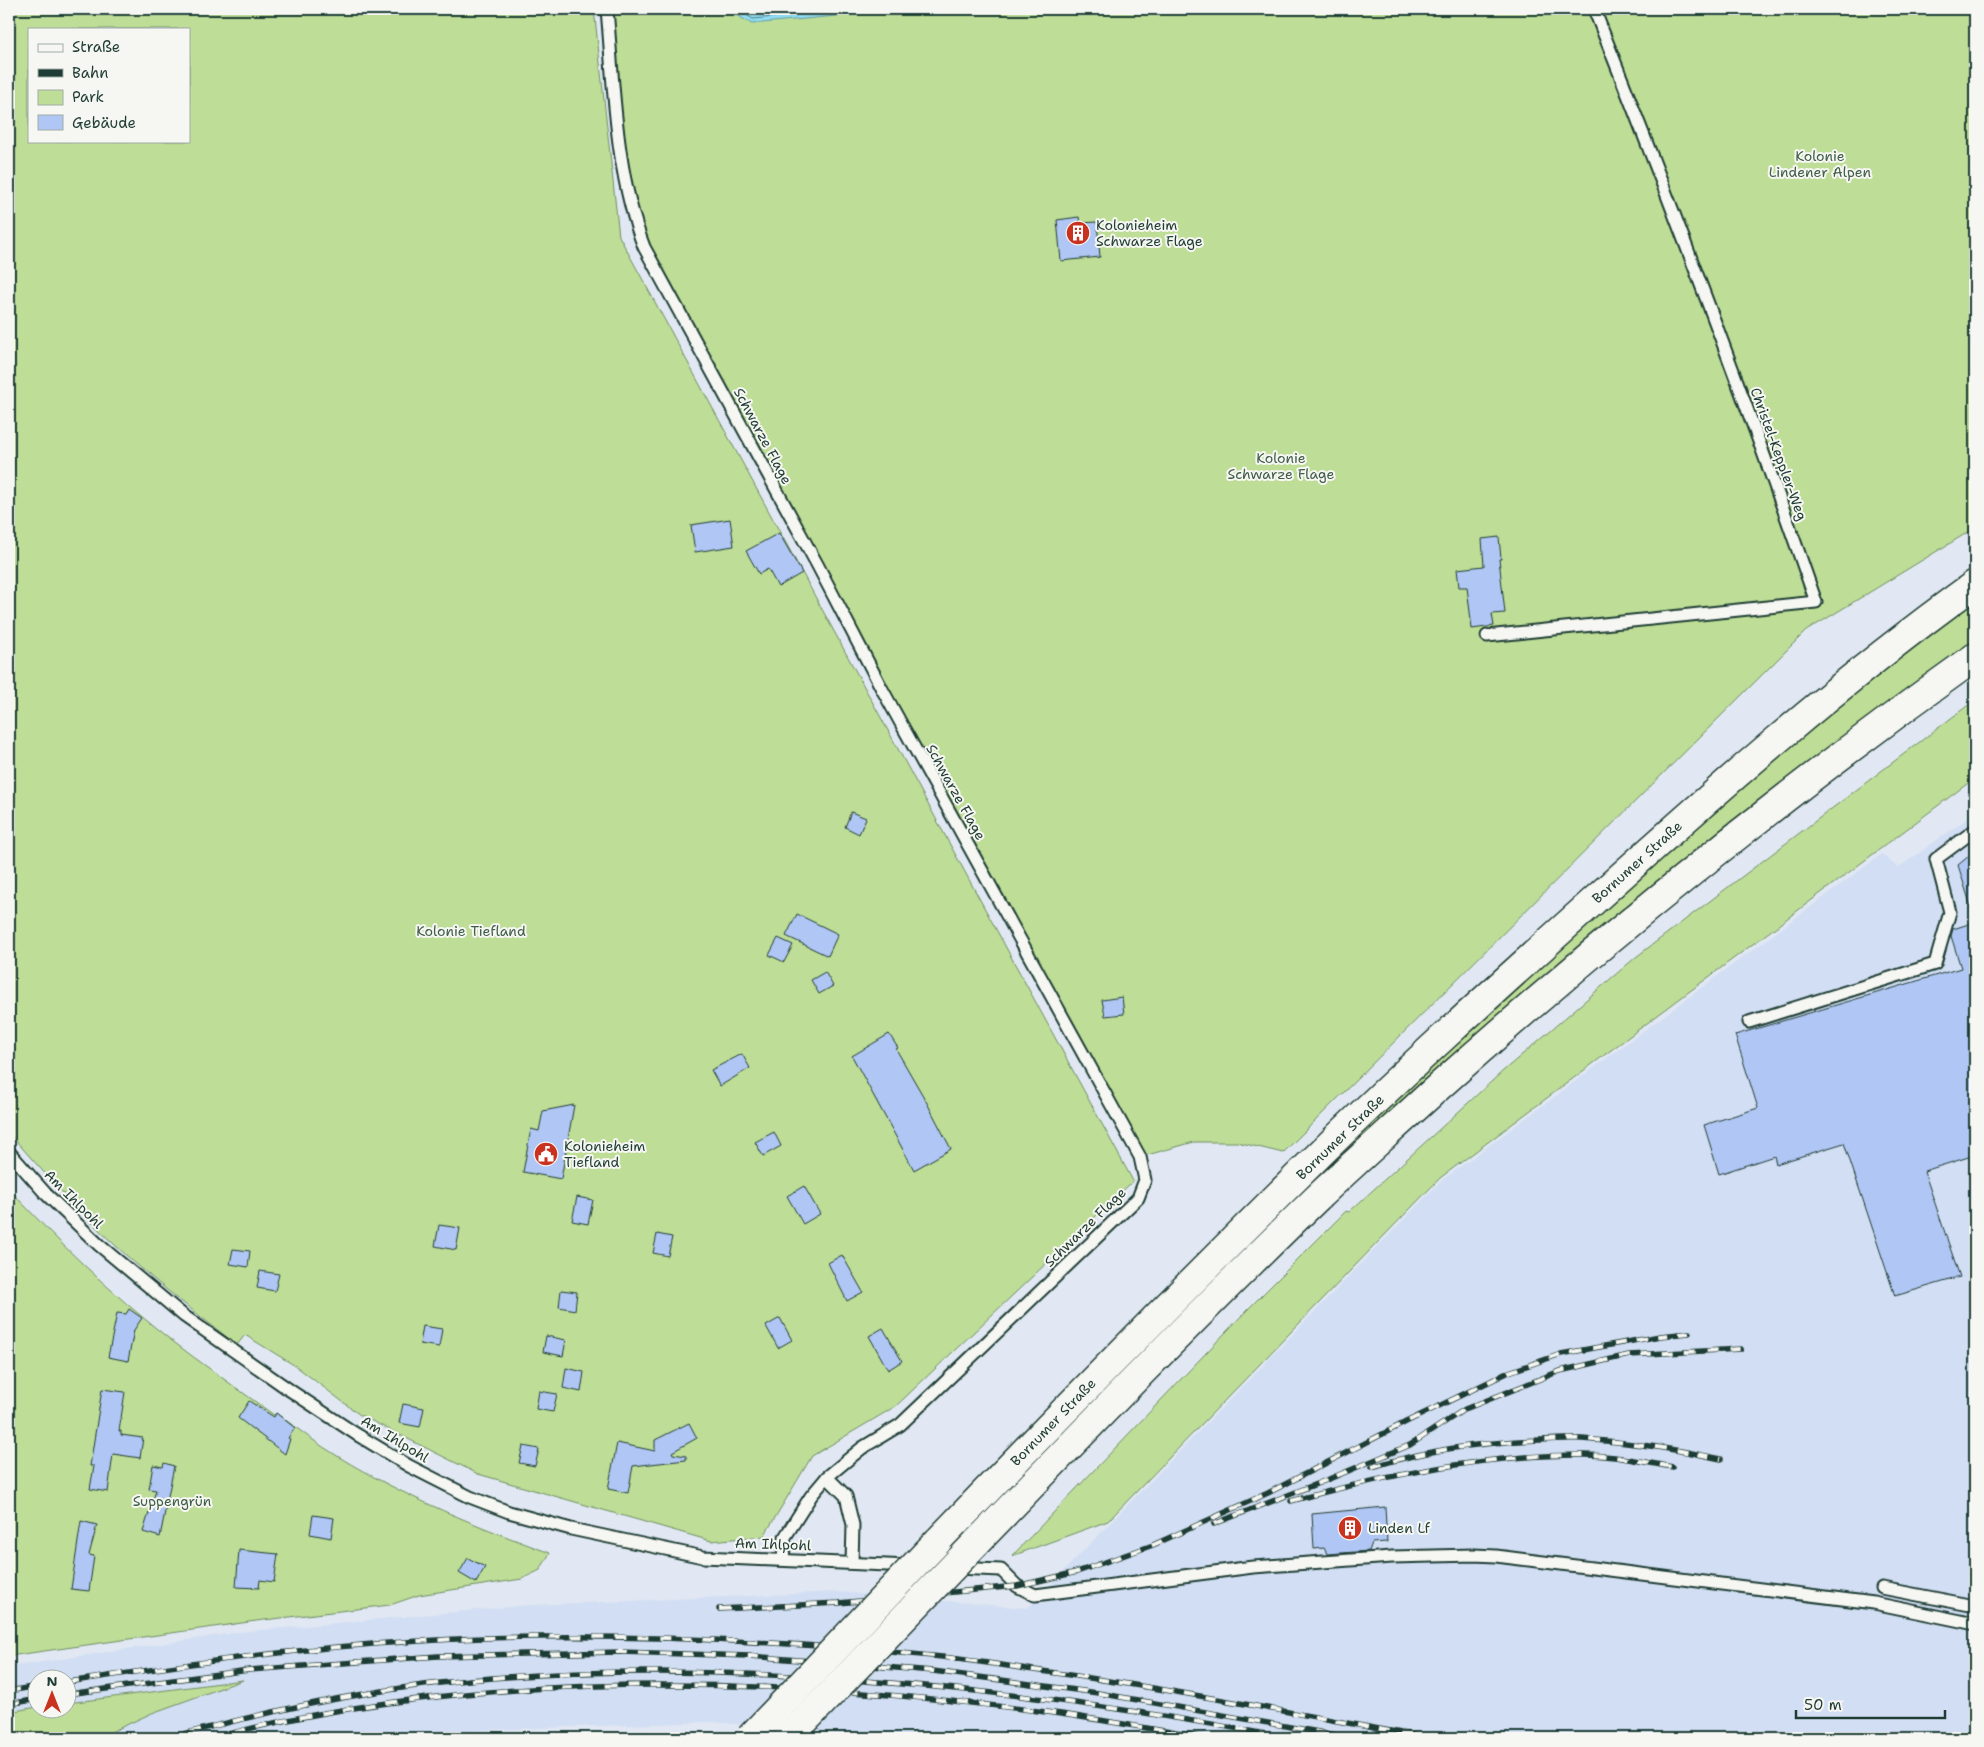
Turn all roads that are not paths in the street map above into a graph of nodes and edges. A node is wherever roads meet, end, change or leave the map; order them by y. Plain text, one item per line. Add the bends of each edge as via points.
1 (607, 9) edge
2 (1594, 9) edge
3 (1975, 584) edge
4 (1487, 636) dead end
5 (1975, 657) edge
6 (1975, 830) edge
7 (1749, 1022) dead end
8 (9, 1152) edge
9 (827, 1478) junction
10 (783, 1559) junction
11 (852, 1563) junction
12 (1882, 1588) dead end
13 (1975, 1606) edge
14 (1975, 1624) edge
15 (750, 1738) edge
16 (788, 1738) edge

1 - 9 lane, Schwarze Flage via 626,185 634,222 644,247 882,690 1140,1157 1145,1180 1138,1198 900,1425 862,1448
2 - 4 lane, Christel-Keppler-Weg via 1765,455 1816,602
3 - 15 main road, Bornumer Straße, bridge via 1779,739 1674,828 1470,1012 1322,1152 1093,1381
5 - 16 main road, Bornumer Straße, bridge via 1803,783 1697,866 1505,1028 1358,1160 1122,1392
6 - 7 lane via 1936,859 1950,912 1935,964
8 - 10 lane, Am Ihlpohl via 46,1194 99,1245 184,1316 291,1391 409,1466 470,1497 509,1512 571,1529 703,1557
9 - 10 lane, Schwarze Flage via 811,1496 786,1537
9 - 11 lane via 846,1496 853,1524
10 - 11 lane, Am Ihlpohl
11 - 14 lane, Am Ihlpohl via 1001,1570 1017,1586 1035,1594 1253,1567 1392,1557 1496,1556 1874,1604
12 - 13 lane

